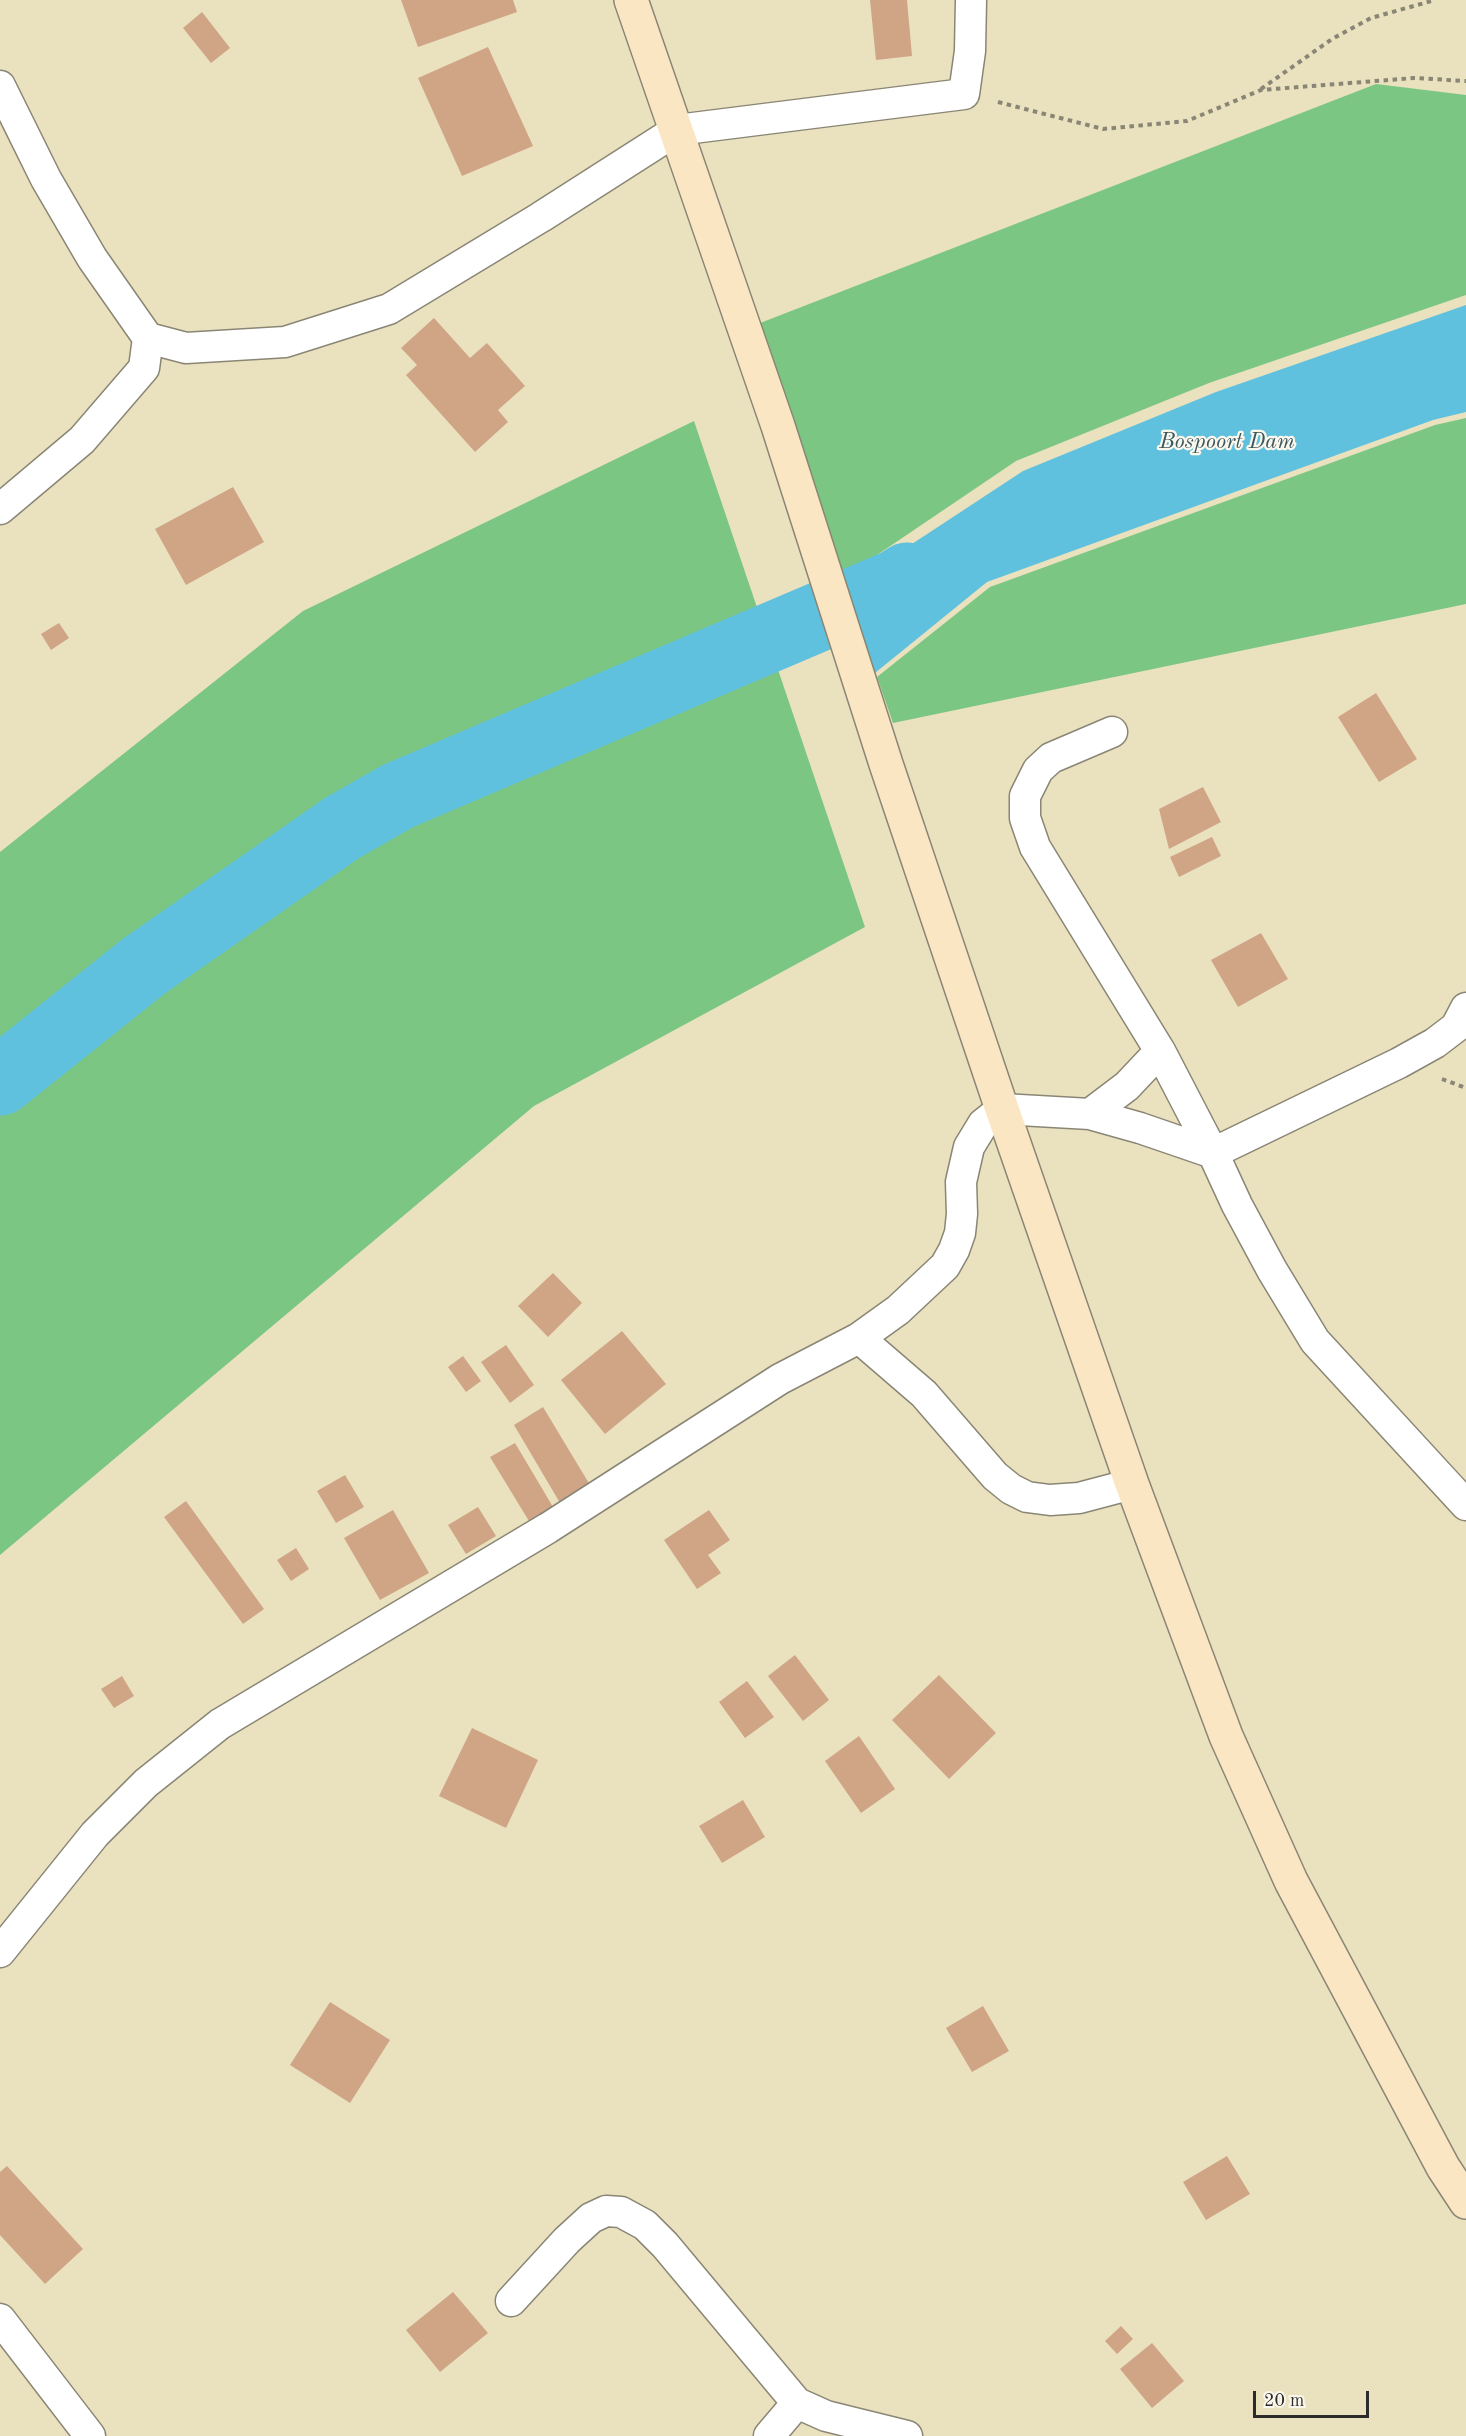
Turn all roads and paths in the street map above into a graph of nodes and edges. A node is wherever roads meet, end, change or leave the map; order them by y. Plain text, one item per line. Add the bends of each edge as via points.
1 (631, 0) edge
2 (971, 0) edge
3 (1435, 0) edge
4 (1466, 81) edge
5 (0, 86) edge
6 (1261, 90) junction
7 (964, 94) junction
8 (677, 130) junction
9 (148, 338) junction
10 (0, 509) edge
11 (1112, 732) dead end
12 (1466, 1008) edge
13 (1160, 1051) junction
14 (1002, 1109) junction
15 (1090, 1114) junction
16 (1213, 1153) junction
17 (859, 1338) junction
18 (1132, 1484) junction
19 (1466, 1505) edge
20 (0, 1952) edge
21 (1466, 2202) edge
22 (511, 2301) dead end
23 (0, 2319) edge
24 (797, 2403) junction
25 (90, 2436) edge
26 (769, 2436) edge
27 (907, 2436) edge

1 - 8 street
2 - 7 street
3 - 6 path via 1371,18 1332,39
4 - 6 path via 1414,78
5 - 9 street via 80,239
6 - 7 path via 1187,121 1103,129
7 - 8 street
8 - 9 street via 389,309 285,342 186,348
8 - 14 street
9 - 10 street via 144,368 82,440
11 - 13 street via 1051,758 1038,770 1025,796 1025,818 1035,847
12 - 16 street via 1456,1028 1399,1064
13 - 15 street via 1127,1086
13 - 16 street
14 - 15 street
14 - 17 street via 983,1124 969,1147 961,1182 960,1233 945,1266 898,1310
14 - 18 street
15 - 16 street
16 - 19 street via 1247,1224 1315,1341
17 - 18 street via 924,1394 995,1476 1011,1489 1027,1497 1050,1500 1079,1498
17 - 20 street via 780,1379 548,1528 220,1724 146,1783 95,1834
18 - 21 street via 1226,1736 1291,1881 1443,2167
22 - 24 street via 591,2218 606,2211 621,2212 645,2225 665,2245
23 - 25 street
24 - 26 street
24 - 27 street via 826,2416

